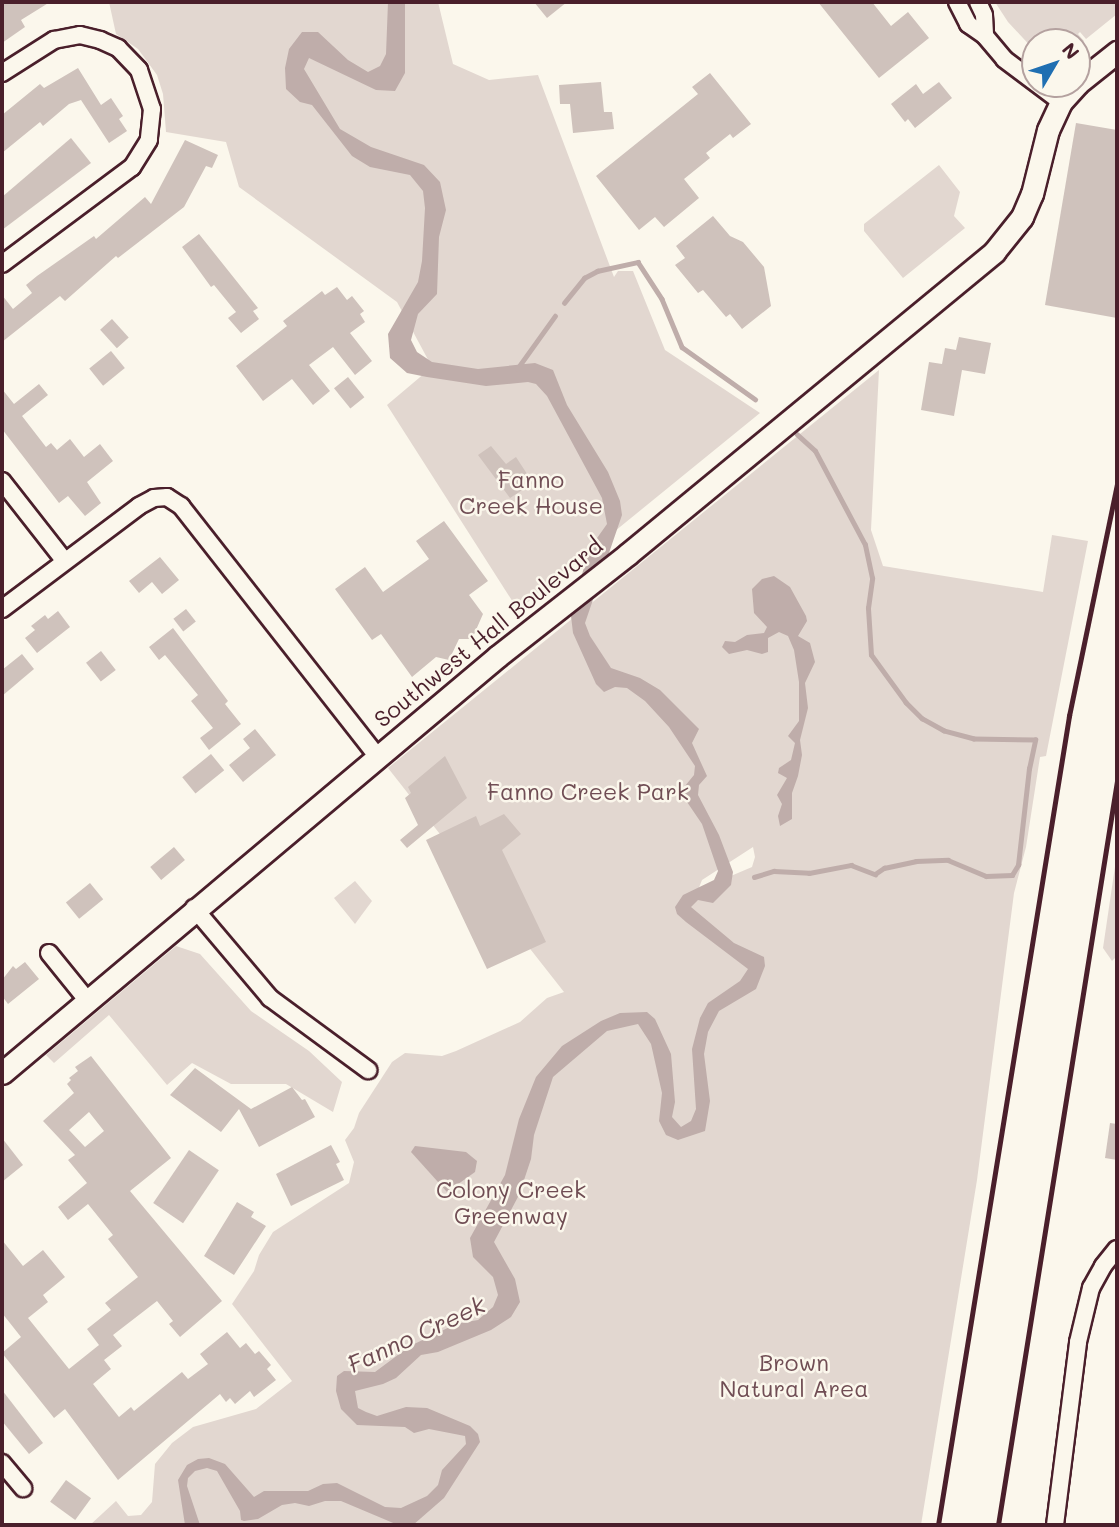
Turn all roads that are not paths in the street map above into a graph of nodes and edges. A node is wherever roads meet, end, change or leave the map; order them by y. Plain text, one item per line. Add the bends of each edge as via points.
1 (957, 2) edge
2 (978, 2) edge
3 (985, 36) junction
4 (1117, 52) edge
5 (2, 73) edge
6 (1061, 102) junction
7 (2, 264) edge
8 (2, 481) edge
9 (64, 560) junction
10 (2, 609) edge
11 (377, 756) junction
12 (194, 908) junction
13 (49, 953) dead end
14 (87, 1000) junction
15 (368, 1070) dead end
16 (2, 1073) edge
17 (1117, 1249) edge
18 (2, 1463) edge
19 (23, 1489) dead end
20 (1055, 1525) edge

1 - 3 street via 968,24
2 - 3 street
3 - 6 street via 1017,71
4 - 6 main road, Southwest Hall Boulevard
5 - 7 street via 54,40 80,35 118,48 139,70 152,109 149,139 132,167
6 - 11 main road, Southwest Hall Boulevard via 1022,218 1001,244
8 - 9 street
9 - 10 street
9 - 11 street via 147,500 173,500
11 - 12 main road, Southwest Hall Boulevard
12 - 14 main road, Southwest Hall Boulevard
12 - 15 street via 270,998
13 - 14 street
14 - 16 main road, Southwest Hall Boulevard
17 - 20 street via 1091,1288 1078,1342
18 - 19 street

